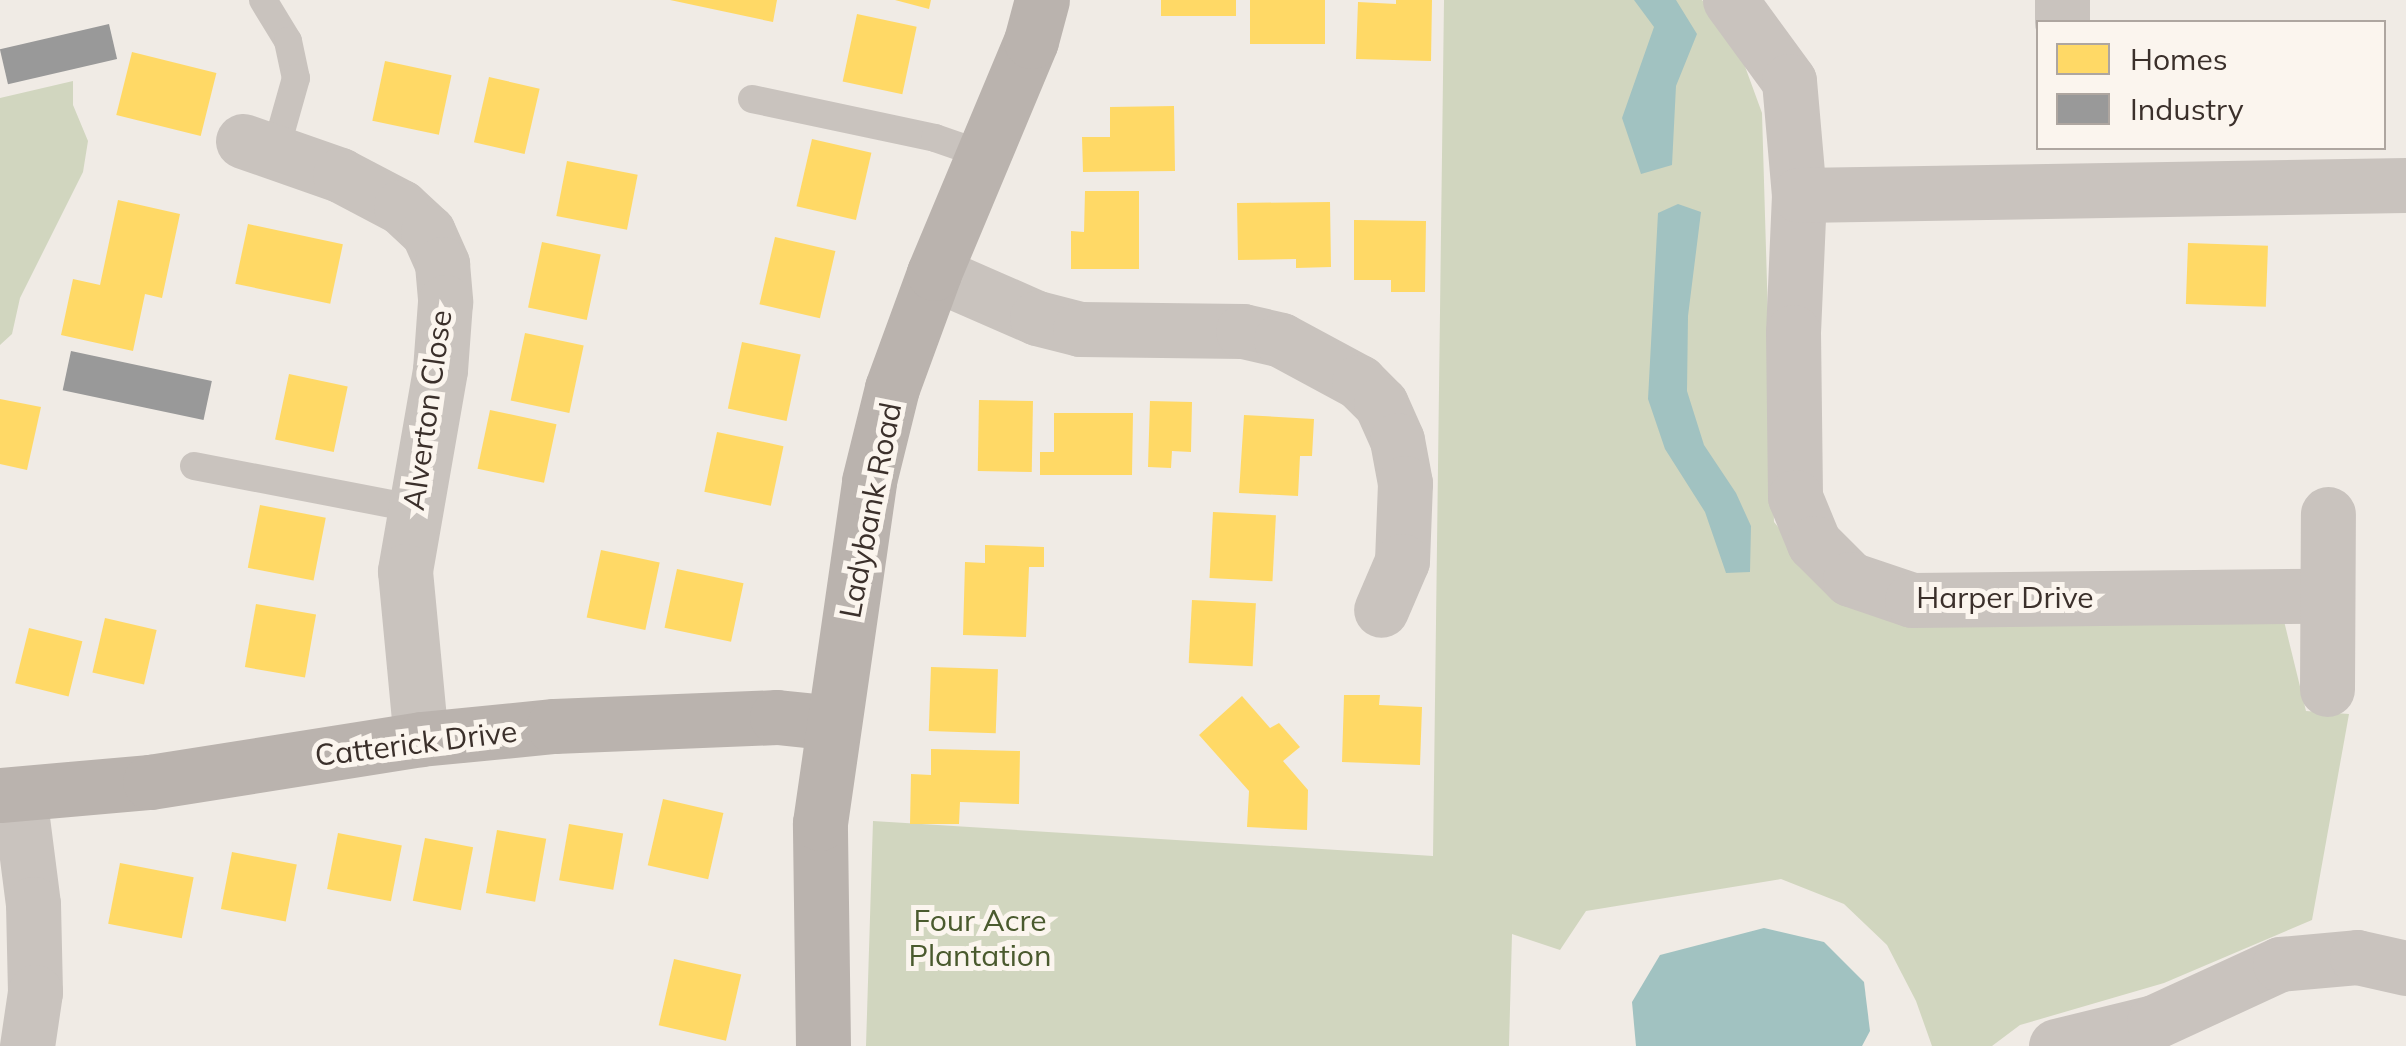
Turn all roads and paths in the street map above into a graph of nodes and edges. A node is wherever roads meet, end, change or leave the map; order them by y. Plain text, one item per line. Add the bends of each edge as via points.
1 (263, 0) edge
2 (1042, 0) edge
3 (1730, 0) edge
4 (752, 99) dead end
5 (259, 146) joint
6 (984, 156) junction
7 (2063, 168) edge
8 (2406, 185) edge
9 (1798, 195) junction
10 (934, 273) junction
11 (194, 466) dead end
12 (412, 508) junction
13 (2328, 514) dead end
14 (2326, 596) junction
15 (1380, 610) dead end
16 (2327, 689) dead end
17 (834, 722) junction
18 (420, 739) junction
19 (10, 795) edge
20 (2406, 968) edge
21 (28, 1046) edge
22 (823, 1046) edge
23 (2056, 1046) edge

1 - 5 lane via 288,41 296,78
2 - 6 street, Ladybank Road
3 - 9 street, Harper Drive via 1789,81
4 - 6 lane via 936,138
5 - 12 street, Alverton Close via 340,175 401,207 428,232 442,264 440,370
6 - 10 street, Ladybank Road
7 - 8 street
7 - 9 street
9 - 14 street, Harper Drive via 1795,497 1814,542 1850,579 1912,600
10 - 15 street via 1037,318 1080,328 1242,330 1281,340 1359,382 1381,404 1405,484 1402,562
10 - 17 street, Ladybank Road via 892,388 869,481
11 - 12 lane
12 - 18 street, Alverton Close via 405,571
13 - 14 street
14 - 16 street
17 - 18 street, Catterick Drive via 673,719
17 - 22 street, Ladybank Road via 819,856
18 - 19 street, Catterick Drive via 150,782
19 - 21 street via 33,904 35,992
20 - 23 street via 2357,957 2280,964 2154,1022

